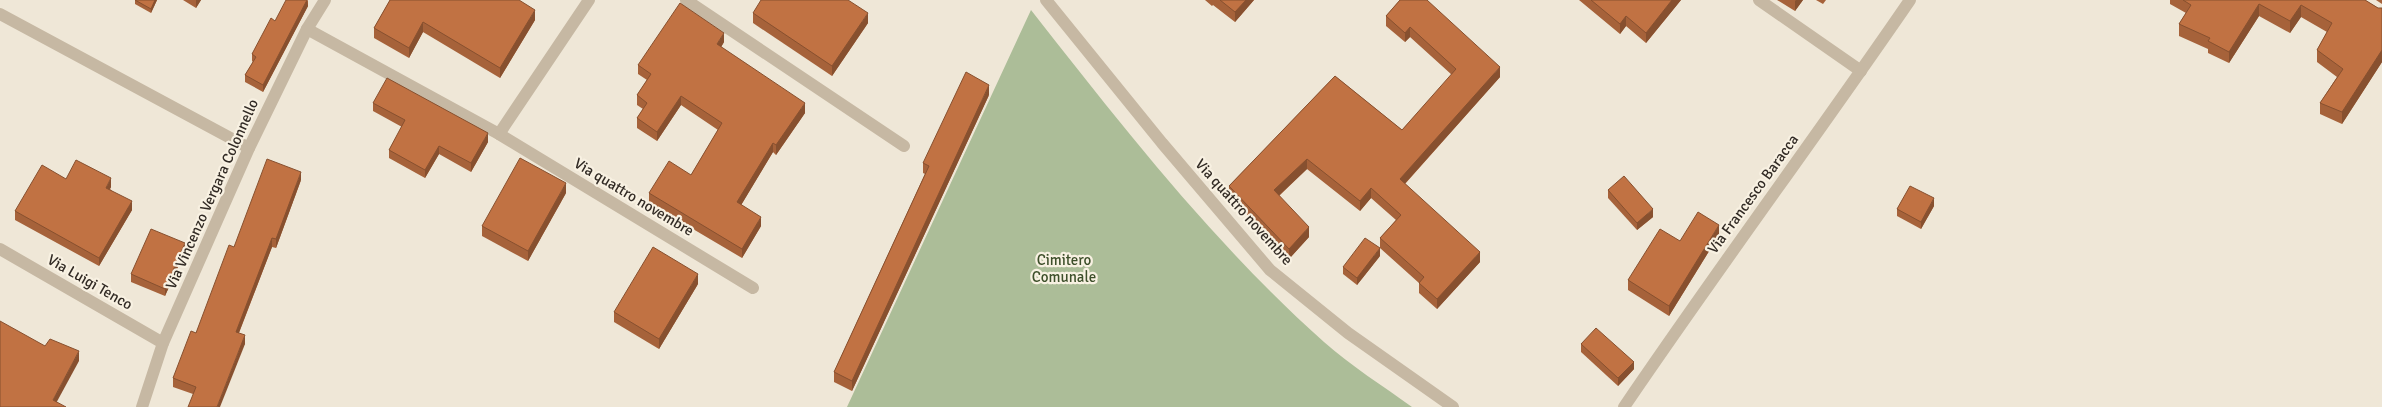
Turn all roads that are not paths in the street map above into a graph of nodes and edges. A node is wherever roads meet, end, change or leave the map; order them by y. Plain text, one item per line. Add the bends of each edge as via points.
1 (325, 0) edge
2 (588, 0) edge
3 (686, 0) edge
4 (1046, 0) edge
5 (1759, 0) edge
6 (1910, 0) edge
7 (0, 14) edge
8 (307, 29) junction
9 (1861, 71) junction
10 (499, 134) junction
11 (904, 146) dead end
12 (249, 148) junction
13 (0, 249) edge
14 (752, 288) dead end
15 (163, 343) junction
16 (142, 407) edge
17 (1453, 407) edge
18 (1624, 407) edge

1 - 8 street, Via Vincenzo Vergara Colonnello
2 - 10 street
3 - 11 street
4 - 17 street, Via quattro novembre via 1270,270 1348,333
5 - 9 street
6 - 9 street, Via Francesco Baracca
7 - 12 street
8 - 10 street, Via quattro novembre
8 - 12 street, Via Vincenzo Vergara Colonnello
9 - 18 street, Via Francesco Baracca
10 - 14 street, Via quattro novembre
12 - 15 street, Via Vincenzo Vergara Colonnello
13 - 15 street, Via Luigi Tenco
15 - 16 street, Via Vincenzo Vergara Colonnello

